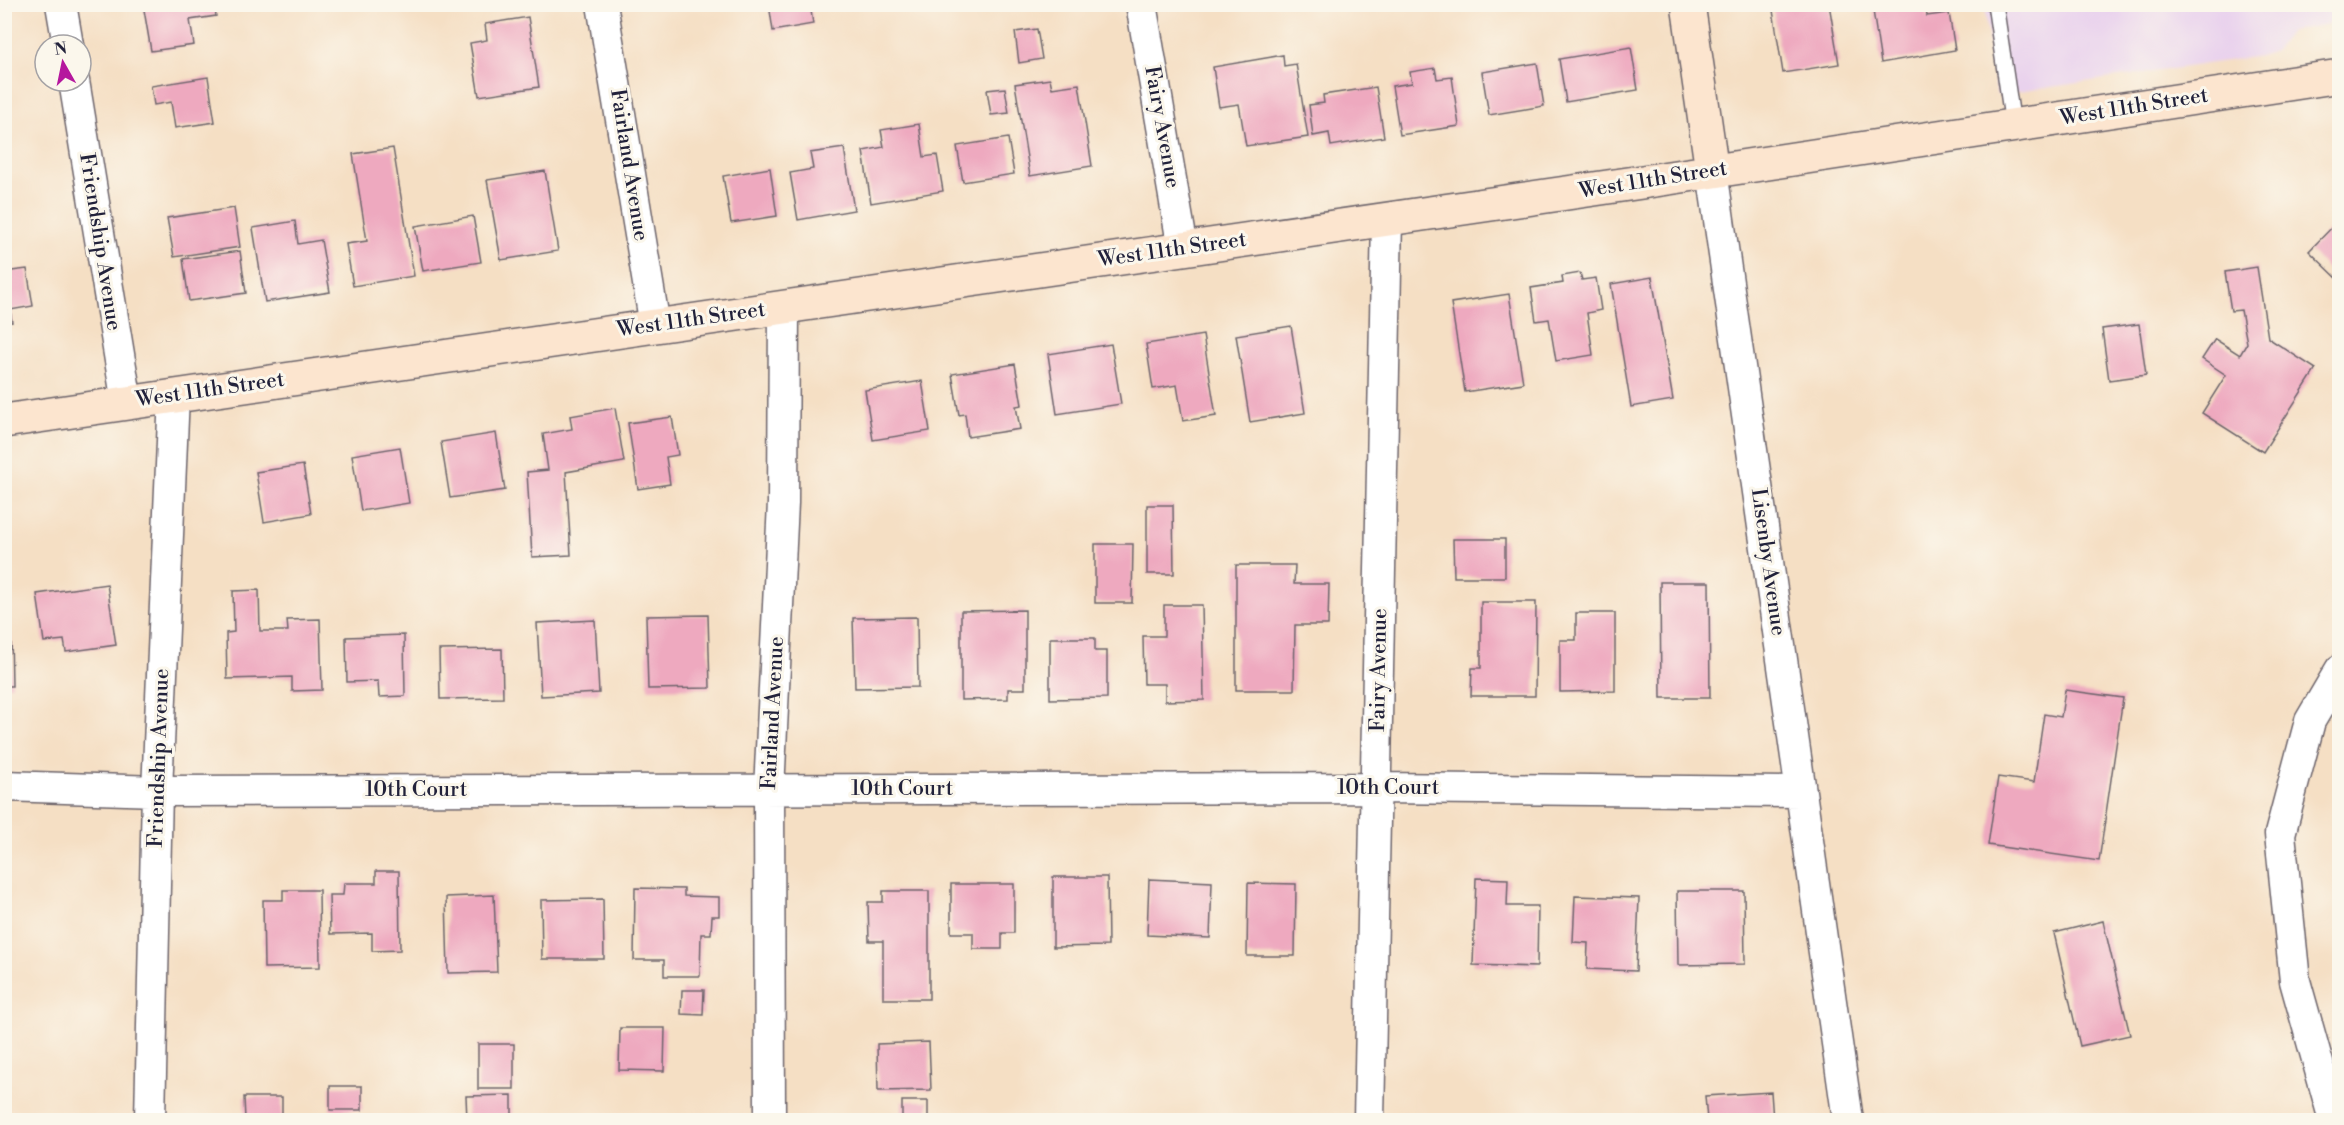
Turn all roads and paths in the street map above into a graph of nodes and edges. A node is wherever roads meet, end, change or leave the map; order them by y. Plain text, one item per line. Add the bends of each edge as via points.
1 (61, 4) edge
2 (602, 4) edge
3 (1141, 4) edge
4 (1688, 4) edge
5 (1995, 4) edge
6 (66, 33) edge
7 (2340, 76) edge
8 (76, 93) edge
9 (2013, 125) junction
10 (1712, 171) junction
11 (1387, 219) junction
12 (1183, 249) junction
13 (784, 307) junction
14 (655, 326) junction
15 (174, 395) junction
16 (127, 403) junction
17 (4, 421) edge
18 (2340, 670) edge
19 (4, 786) edge
20 (1377, 788) junction
21 (769, 789) junction
22 (157, 791) junction
23 (1800, 792) junction
24 (150, 1120) edge
25 (770, 1120) edge
26 (1369, 1120) edge
27 (1848, 1120) edge
28 (2334, 1120) edge

1 - 6 street
2 - 14 street, Fairland Avenue
3 - 12 street, Fairy Avenue
4 - 10 main road, Lisenby Avenue
5 - 9 lane
7 - 9 main road, West 11th Street
8 - 16 street, Friendship Avenue
9 - 10 main road, West 11th Street
10 - 11 main road, West 11th Street
10 - 23 street, Lisenby Avenue
11 - 12 main road, West 11th Street
11 - 20 street, Fairy Avenue
12 - 13 main road, West 11th Street
13 - 14 main road, West 11th Street
13 - 21 street, Fairland Avenue via 783,503
14 - 15 main road, West 11th Street
15 - 16 main road, West 11th Street
15 - 22 street, Friendship Avenue
16 - 17 main road, West 11th Street
18 - 28 street via 2310,721 2280,834 2295,981
19 - 22 street, 10th Court
20 - 21 street, 10th Court
20 - 23 street, 10th Court
20 - 26 street, Fairy Avenue
21 - 22 street, 10th Court
21 - 25 street, Fairland Avenue
22 - 24 street, Friendship Avenue
23 - 27 street, Lisenby Avenue

